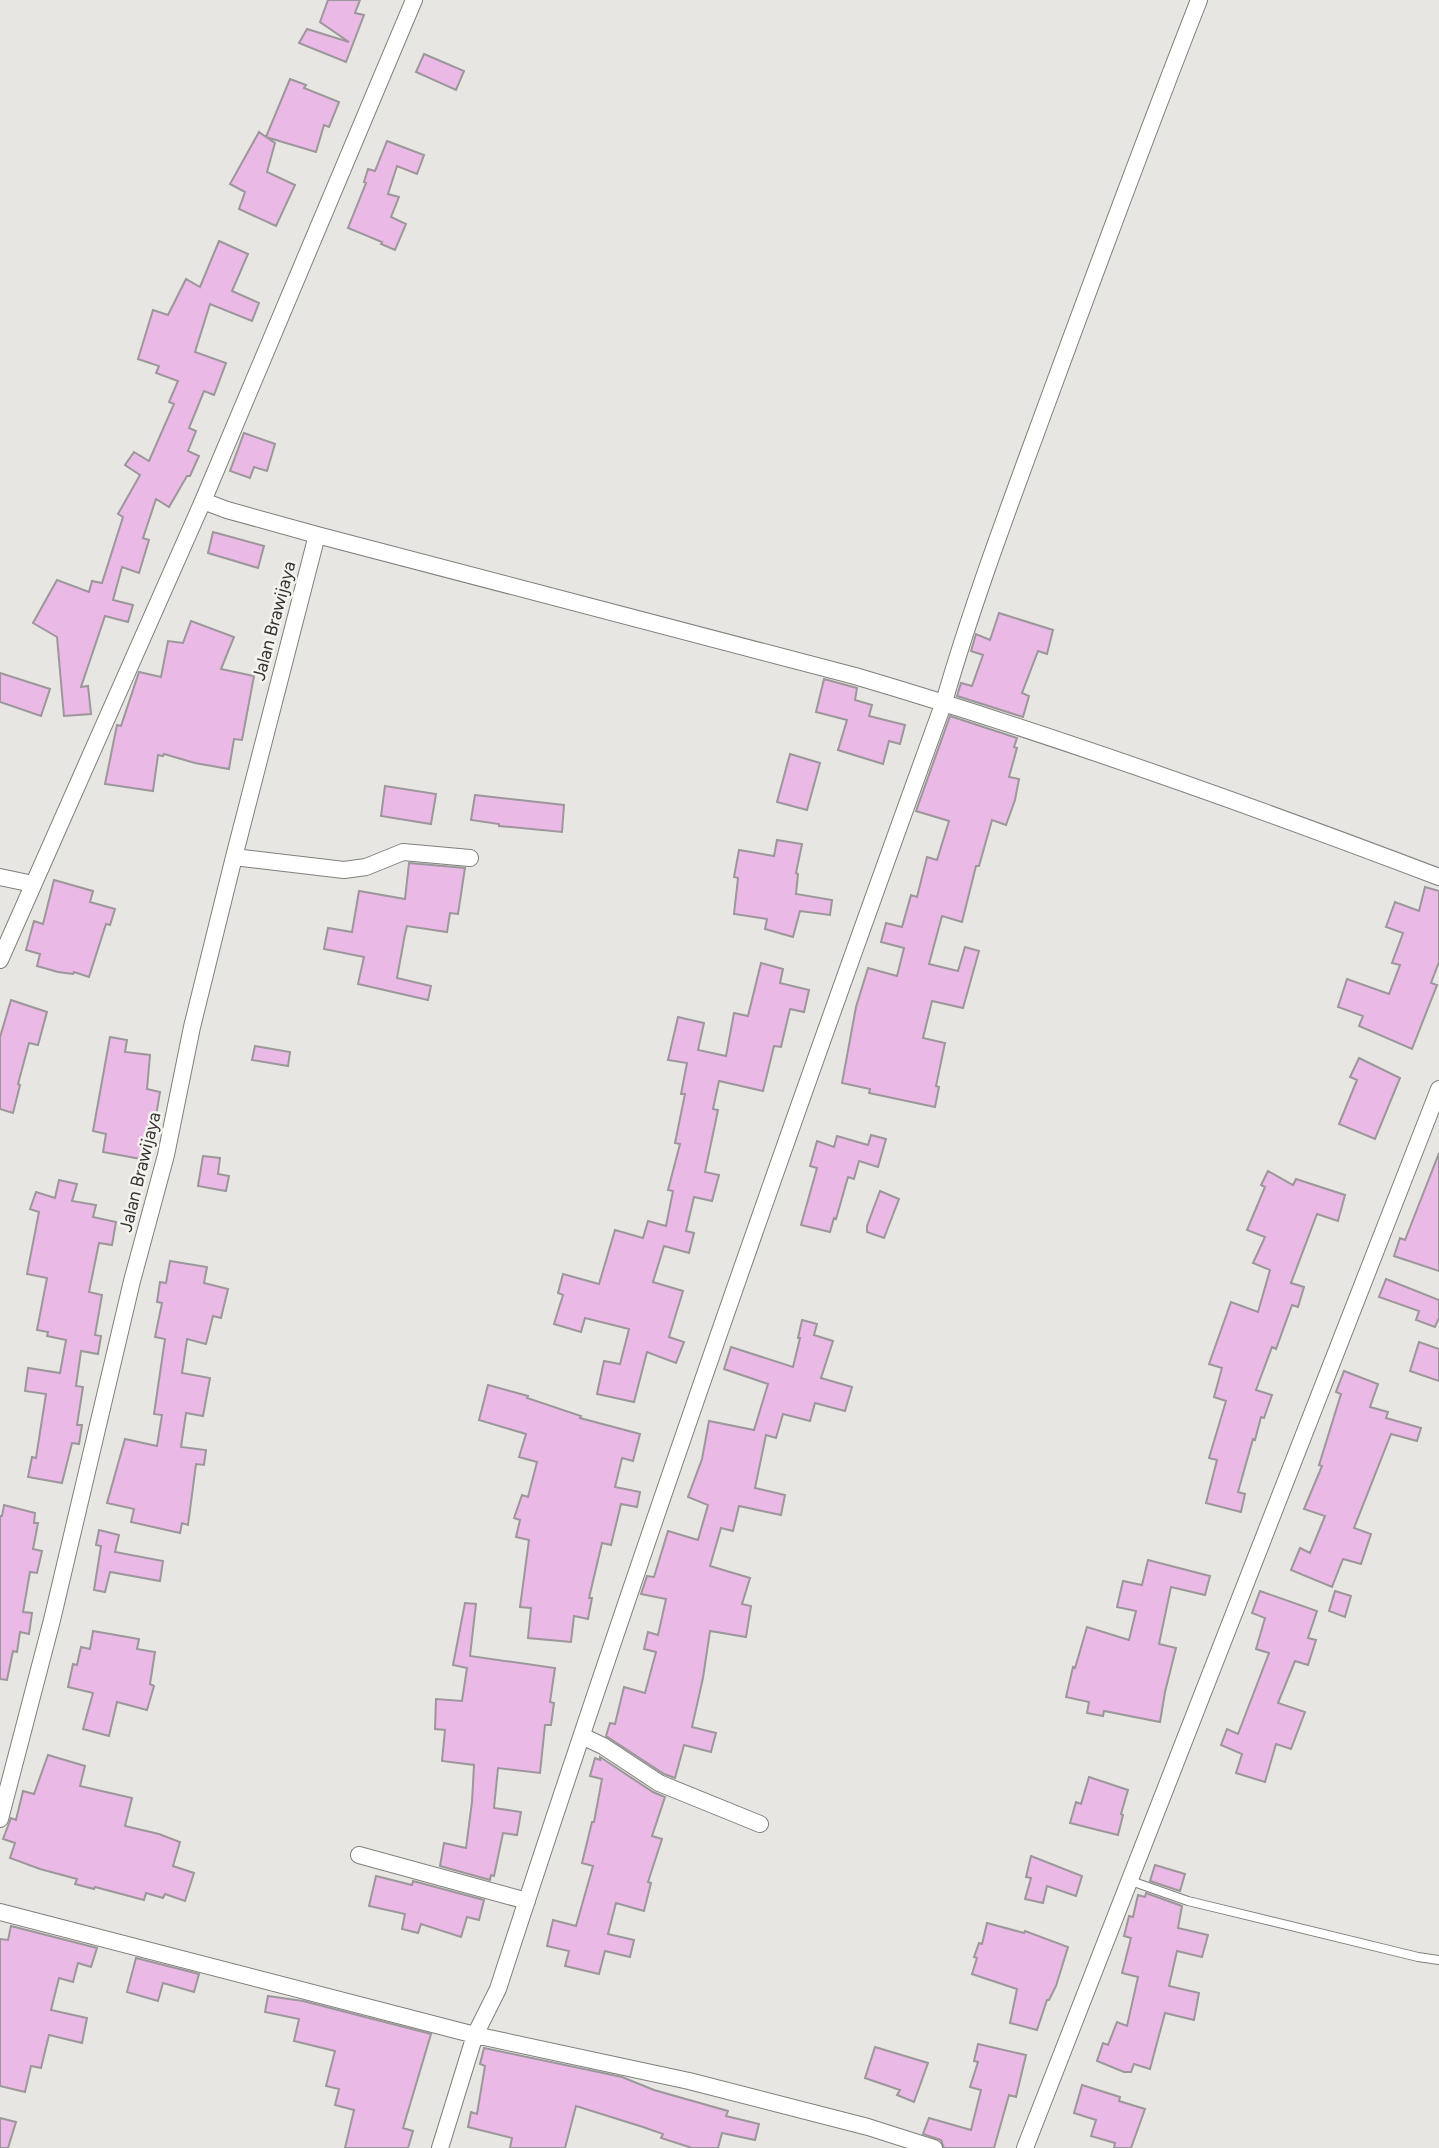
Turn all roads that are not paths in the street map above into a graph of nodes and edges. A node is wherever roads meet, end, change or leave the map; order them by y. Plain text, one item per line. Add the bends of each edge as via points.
1 (414, 0) edge
2 (1199, 0) edge
3 (203, 501) junction
4 (317, 535) junction
5 (943, 702) junction
6 (234, 857) junction
7 (471, 858) dead end
8 (0, 877) edge
9 (1439, 877) edge
10 (33, 884) junction
11 (0, 960) edge
12 (1439, 1089) edge
13 (582, 1736) junction
14 (0, 1819) edge
15 (760, 1824) dead end
16 (359, 1855) dead end
17 (1131, 1881) junction
18 (527, 1901) junction
19 (0, 1912) edge
20 (1439, 1960) edge
21 (475, 2035) junction
22 (440, 2148) edge
23 (934, 2148) edge
24 (1025, 2148) edge

1 - 3 street
2 - 5 street via 1024,466
3 - 4 street
3 - 10 street
4 - 5 street
4 - 6 street, Jalan Brawijaya
5 - 9 street via 1287,819
5 - 13 street via 734,1290
6 - 7 street via 344,870 366,867 403,852
6 - 14 street, Jalan Brawijaya via 166,1155
8 - 10 street
10 - 11 street
12 - 17 street
13 - 15 street via 659,1783
13 - 18 street
16 - 18 street
17 - 20 lane via 1188,1901
17 - 24 street
18 - 21 street via 498,1989
19 - 21 street
21 - 22 street
21 - 23 street via 689,2081

